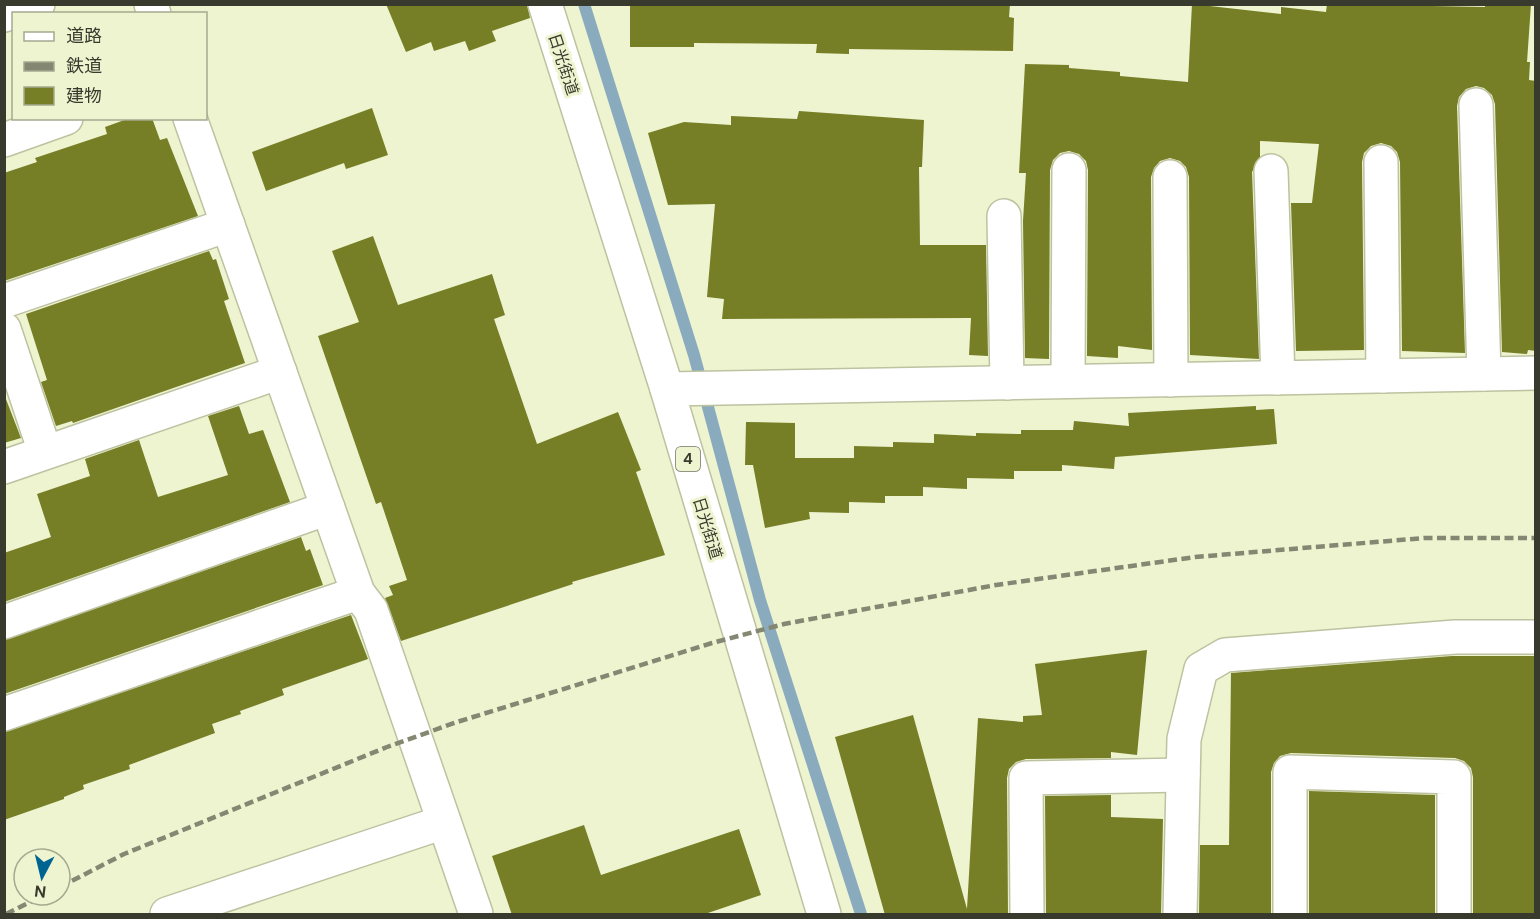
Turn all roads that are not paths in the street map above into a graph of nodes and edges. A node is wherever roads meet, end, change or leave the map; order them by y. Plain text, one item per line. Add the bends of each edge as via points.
1 (38, 4) edge
2 (545, 4) edge
3 (13, 12) edge
4 (1476, 105) dead end
5 (60, 120) edge
6 (191, 120) edge
7 (4, 140) edge
8 (1381, 162) dead end
9 (1070, 170) dead end
10 (1271, 171) dead end
11 (1170, 177) dead end
12 (1004, 216) dead end
13 (228, 225) junction
14 (4, 301) edge
15 (4, 329) edge
16 (280, 372) junction
17 (1536, 373) edge
18 (1484, 374) junction
19 (1383, 376) junction
20 (1278, 378) junction
21 (1171, 380) junction
22 (1068, 381) junction
23 (1007, 383) junction
24 (667, 389) junction
25 (45, 452) junction
26 (4, 467) edge
27 (328, 508) junction
28 (358, 593) junction
29 (4, 622) edge
30 (1536, 637) edge
31 (4, 714) edge
32 (1183, 775) junction
33 (444, 822) junction
34 (167, 915) edge
35 (476, 915) edge
36 (824, 915) edge
37 (1027, 915) edge
38 (1180, 915) edge
39 (1290, 915) edge
40 (1454, 915) edge

1 - 3 main road
2 - 24 main road, 日光街道 / 4
4 - 18 main road
5 - 7 main road
6 - 13 main road
8 - 19 main road
9 - 22 main road
10 - 20 main road
11 - 21 main road
12 - 23 main road
13 - 14 main road
13 - 16 main road
15 - 25 main road
16 - 25 main road
16 - 27 main road
17 - 18 main road
18 - 19 main road
19 - 20 main road
20 - 21 main road
21 - 22 main road
22 - 23 main road
23 - 24 main road
24 - 36 main road, 日光街道 / 4
25 - 26 main road
27 - 28 main road
27 - 29 main road
28 - 31 main road
28 - 33 main road via 371,610
30 - 32 main road via 1455,637 1225,655 1201,669 1184,739
32 - 37 main road via 1026,778
32 - 38 main road
33 - 34 main road
33 - 35 main road
39 - 40 main road via 1290,772 1454,777

